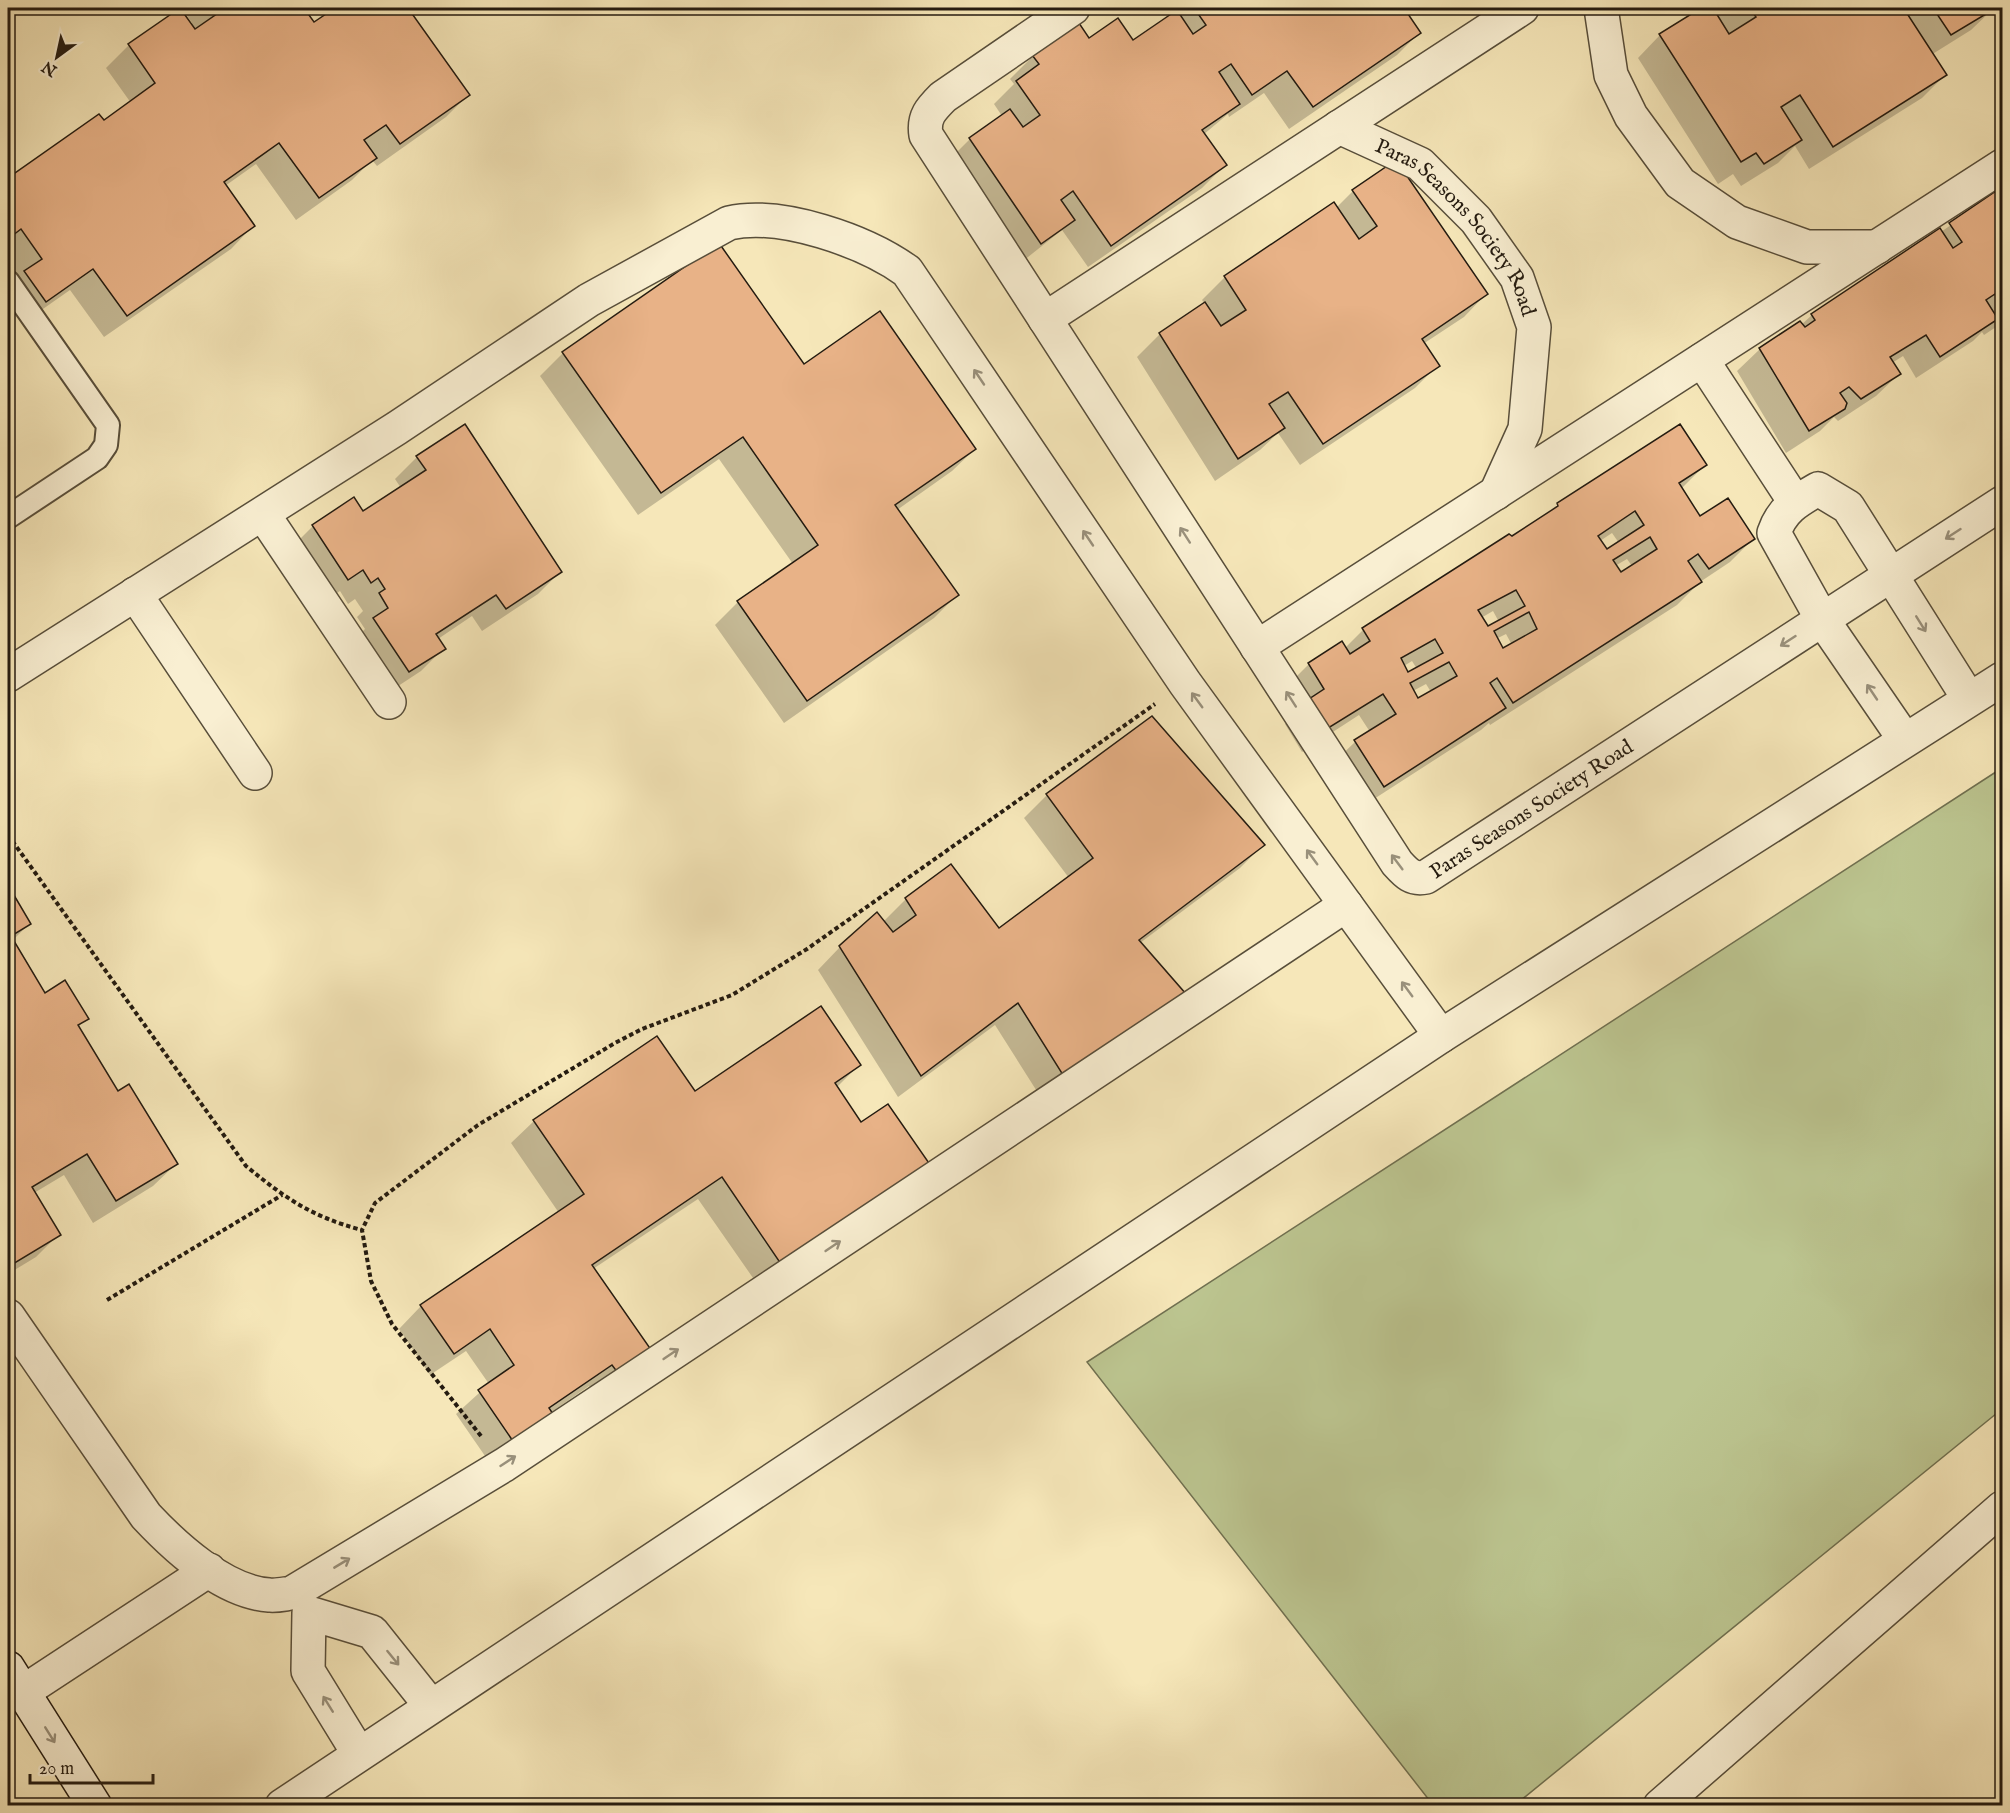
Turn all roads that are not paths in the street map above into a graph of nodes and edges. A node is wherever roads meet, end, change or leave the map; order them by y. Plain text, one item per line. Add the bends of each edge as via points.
1 (1073, 8) edge
2 (1522, 8) edge
3 (1601, 8) edge
4 (1339, 127) junction
5 (2002, 166) edge
6 (1877, 247) junction
7 (8, 282) edge
8 (1045, 319) junction
9 (1702, 360) junction
10 (1496, 493) junction
11 (1795, 502) junction
12 (2002, 503) edge
13 (263, 514) junction
14 (8, 516) edge
15 (1890, 575) junction
16 (135, 594) junction
17 (1822, 619) junction
18 (1257, 647) junction
19 (8, 675) edge
20 (2002, 679) edge
21 (1969, 699) junction
22 (389, 702) dead end
23 (1905, 740) junction
24 (255, 773) dead end
25 (1346, 905) junction
26 (1441, 1036) junction
27 (8, 1316) edge
28 (2002, 1508) edge
29 (209, 1570) junction
30 (301, 1603) junction
31 (15, 1680) edge
32 (431, 1706) junction
33 (359, 1754) junction
34 (94, 1806) edge
35 (282, 1806) edge
36 (1660, 1806) edge

1 - 8 street, Paras Seasons Society Road via 943,97 924,123 926,135
2 - 4 street, Paras Seasons Society Road
3 - 6 street via 1611,75 1631,116 1680,183 1737,222 1807,247
4 - 8 street, Paras Seasons Society Road
4 - 10 street, Paras Seasons Society Road via 1420,164 1476,220 1517,278 1534,327 1526,429
5 - 6 street
6 - 9 street
7 - 14 lane via 108,425 106,445 98,458
18 -> 8 street, Paras Seasons Society Road
9 - 10 street
9 - 11 street
10 - 18 street
11 - 15 street via 1818,489 1848,507
11 - 17 street via 1779,517 1774,533
12 -> 15 street, Paras Seasons Society Road
13 - 16 street
13 - 22 street
25 -> 13 street via 1185,683 908,271 874,252 813,229 745,219 729,223 589,300
15 - 17 street, Paras Seasons Society Road
15 -> 21 street
16 - 19 street
16 - 24 street
17 -> 18 street, Paras Seasons Society Road via 1418,879 1397,863
23 -> 17 street
20 - 21 street
21 - 23 street
23 - 26 street
26 -> 25 street
30 -> 25 street
26 - 32 street
27 - 29 street via 146,1516 172,1543
28 - 36 street
29 - 30 street via 245,1590
29 - 31 street
30 -> 32 street via 372,1632
33 -> 30 street via 308,1671
31 -> 34 street
32 - 33 street
33 - 35 street

